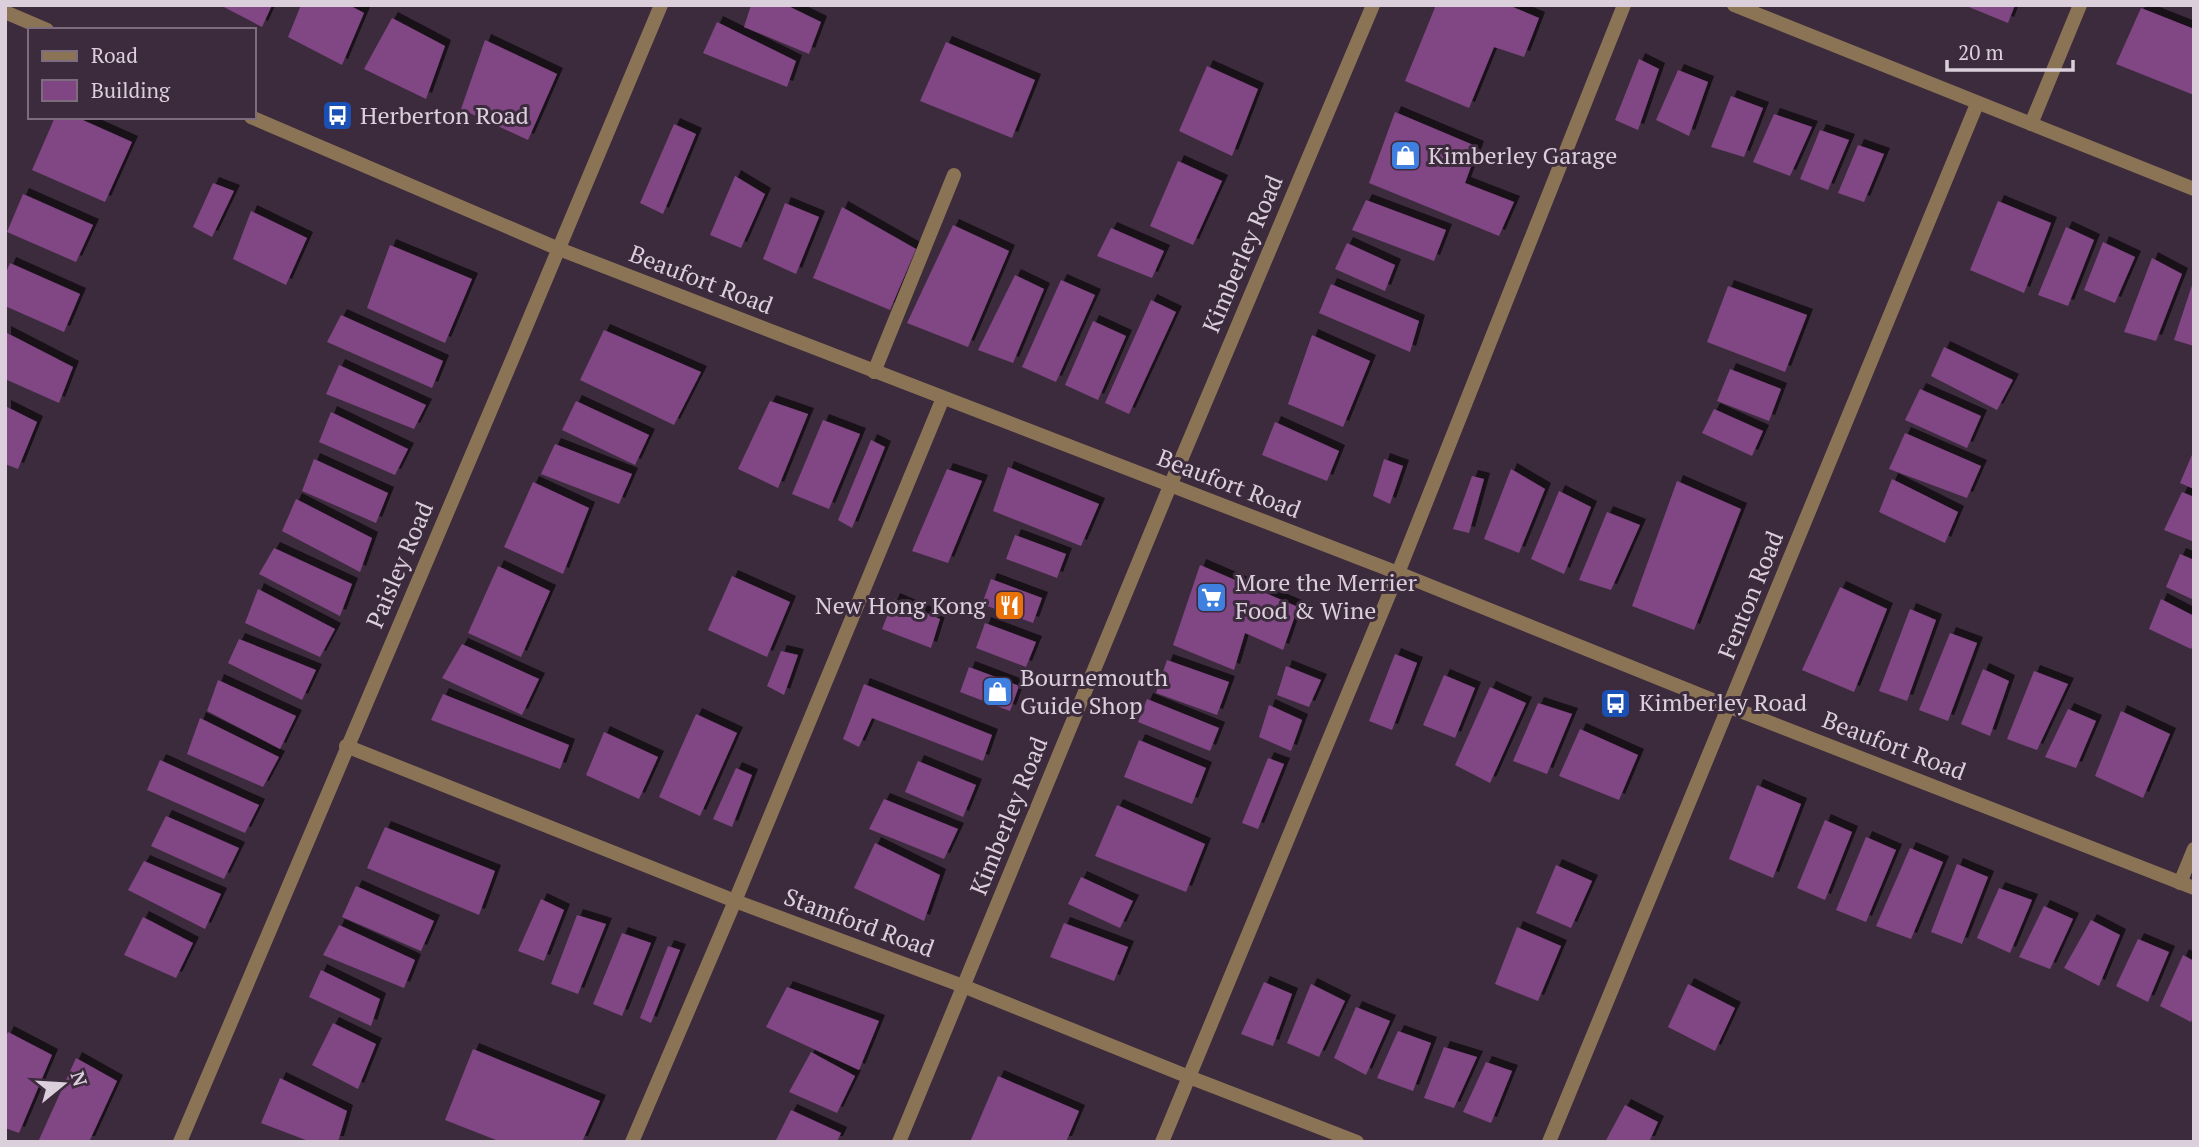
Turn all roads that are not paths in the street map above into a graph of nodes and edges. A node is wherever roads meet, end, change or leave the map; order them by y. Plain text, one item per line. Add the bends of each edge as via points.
1 (661, 5) edge
2 (1373, 5) edge
3 (1624, 5) edge
4 (1734, 5) edge
5 (2080, 5) edge
6 (5, 12) edge
7 (42, 28) edge
8 (1977, 104) junction
9 (256, 119) edge
10 (2031, 124) junction
11 (954, 175) dead end
12 (2194, 189) edge
13 (559, 249) junction
14 (874, 372) junction
15 (943, 398) junction
16 (1170, 486) junction
17 (1398, 573) junction
18 (1730, 706) junction
19 (346, 746) junction
20 (2194, 849) edge
21 (2187, 885) edge
22 (735, 901) junction
23 (963, 986) junction
24 (1189, 1077) junction
25 (180, 1142) edge
26 (632, 1142) edge
27 (899, 1142) edge
28 (1162, 1142) edge
29 (1357, 1142) edge
30 (1549, 1142) edge

1 - 13 street, Paisley Road
2 - 16 street, Kimberley Road
3 - 17 street
4 - 8 street
5 - 10 street
6 - 7 street
8 - 10 street
8 - 18 street, Fenton Road
9 - 13 street, Beaufort Road
10 - 12 street
11 - 14 street
13 - 14 street, Beaufort Road
13 - 19 street, Paisley Road
14 - 15 street, Beaufort Road
15 - 16 street, Beaufort Road
15 - 22 street
16 - 17 street, Beaufort Road
16 - 23 street, Kimberley Road
17 - 18 street, Beaufort Road
17 - 24 street
18 - 21 street, Beaufort Road
18 - 30 street, Fenton Road
19 - 22 street, Stamford Road
19 - 25 street, Paisley Road
20 - 21 street
22 - 23 street, Stamford Road
22 - 26 street
23 - 24 street, Stamford Road
23 - 27 street, Kimberley Road
24 - 28 street
24 - 29 street, Stamford Road

